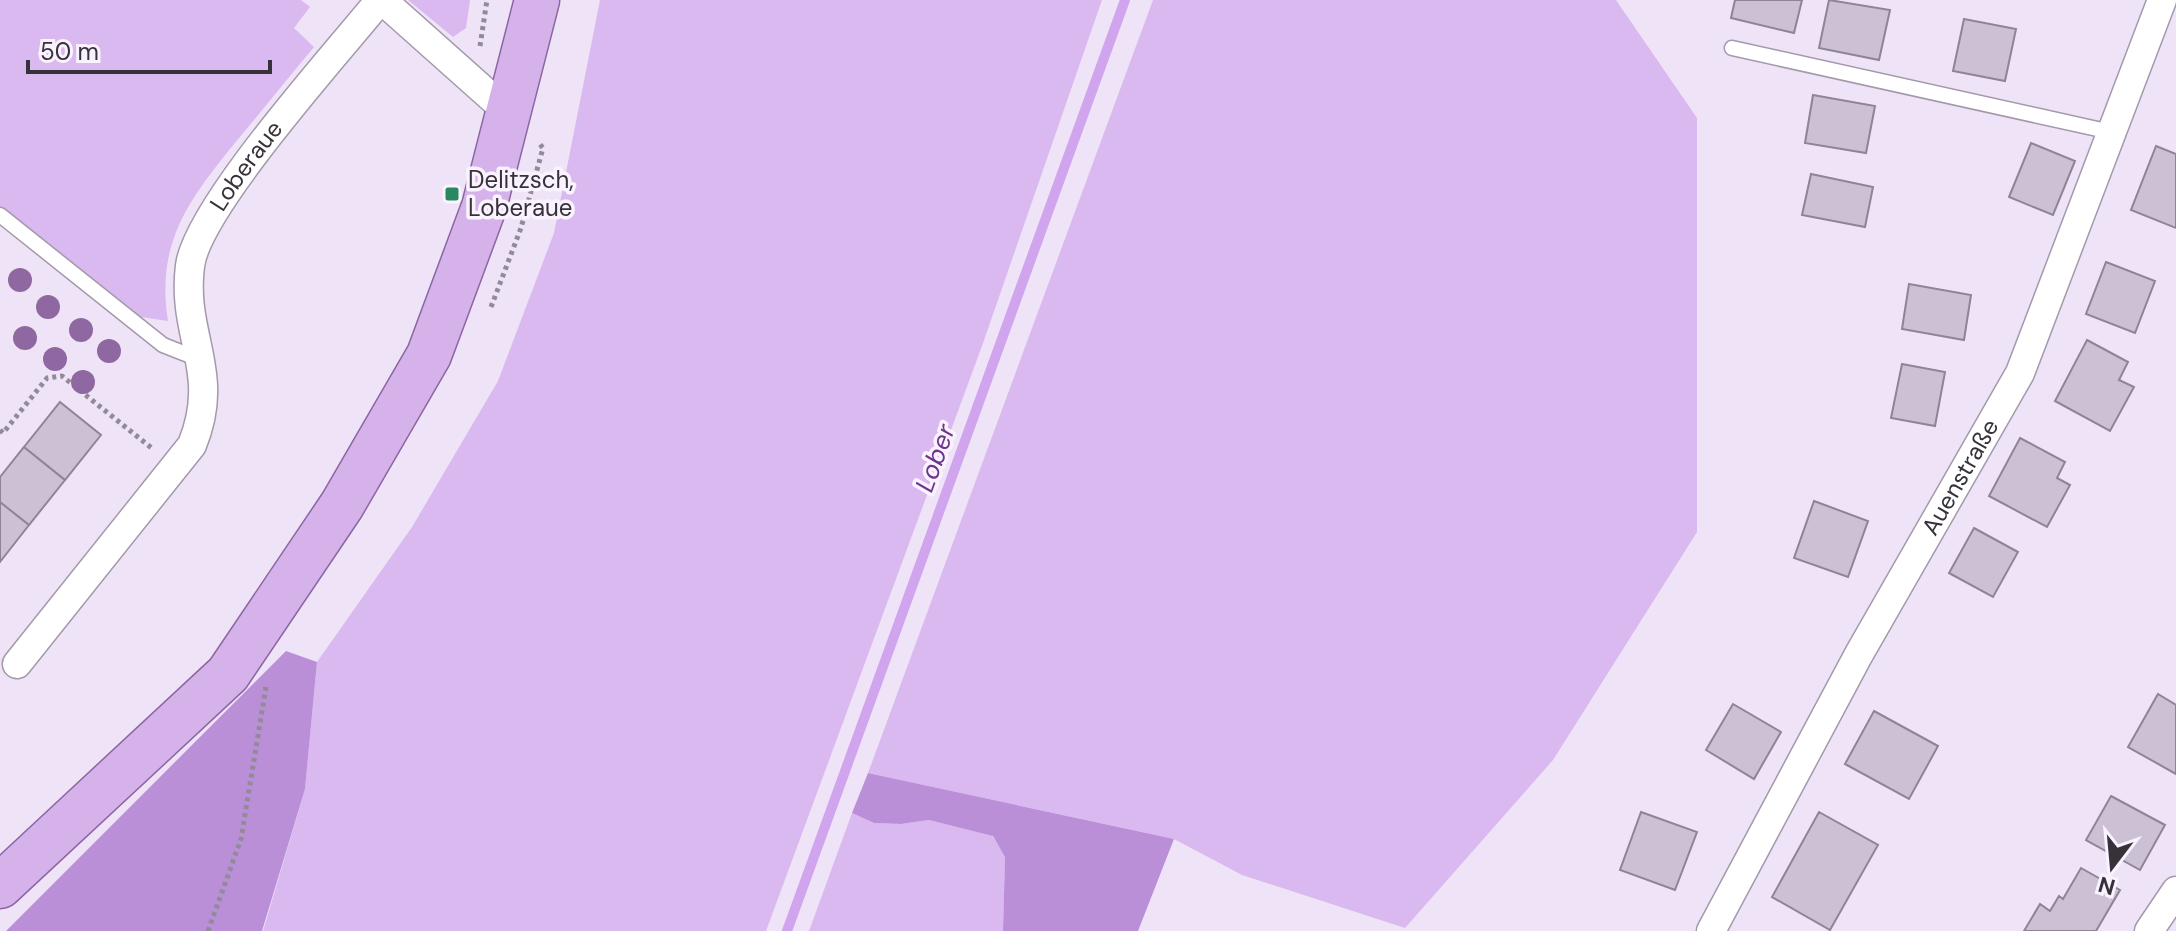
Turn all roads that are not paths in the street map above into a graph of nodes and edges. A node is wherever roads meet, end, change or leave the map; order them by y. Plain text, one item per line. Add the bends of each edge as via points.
1 (381, 0) edge
2 (537, 0) edge
3 (2162, 0) edge
4 (1732, 48) dead end
5 (510, 114) junction
6 (2111, 132) junction
7 (0, 215) edge
8 (201, 360) junction
9 (17, 664) dead end
10 (0, 886) edge
11 (2176, 891) edge
12 (1711, 931) edge
13 (2149, 931) edge

1 - 5 street
1 - 8 street, Loberaue via 200,233 190,264 189,307
2 - 5 main road
3 - 6 street, Auenstraße
4 - 6 lane
5 - 10 main road via 484,207 429,355 342,505 228,674
6 - 12 street, Auenstraße via 2020,373 1859,654
7 - 8 lane via 163,345
8 - 9 street, Loberaue via 206,389 192,445
11 - 13 street

